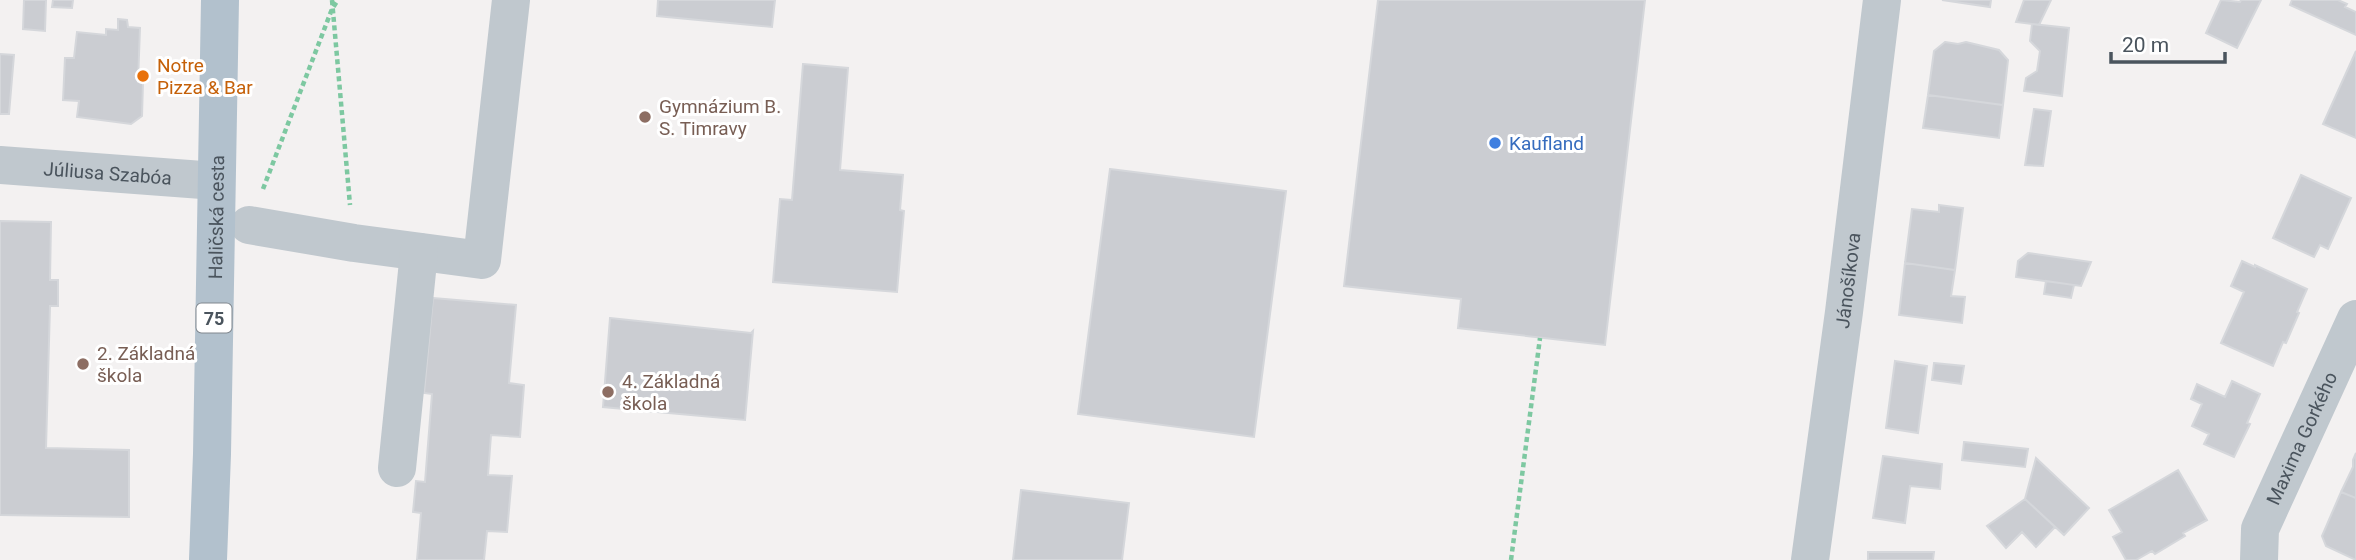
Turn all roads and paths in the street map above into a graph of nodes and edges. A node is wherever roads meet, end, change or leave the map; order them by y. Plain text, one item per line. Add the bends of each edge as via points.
1 (220, 0) edge
2 (332, 0) edge
3 (338, 0) edge
4 (512, 0) edge
5 (1882, 0) edge
6 (332, 9) junction
7 (0, 165) edge
8 (216, 181) junction
9 (249, 225) joint
10 (354, 243) junction
11 (419, 252) junction
12 (2356, 319) edge
13 (1540, 338) dead end
14 (397, 468) dead end
15 (208, 560) edge
16 (1511, 560) edge
17 (1810, 560) edge
18 (2259, 560) edge

1 - 8 main road, Haličská cesta / 75
2 - 6 path
3 - 6 path
4 - 11 street via 482,260
5 - 17 street, Jánošíkova
6 - 9 path
6 - 10 path
7 - 8 street, Júliusa Szabóa
8 - 15 main road, Haličská cesta / 75
9 - 10 street
10 - 11 street
11 - 14 street
12 - 18 street, Maxima Gorkého via 2260,529
13 - 16 path

